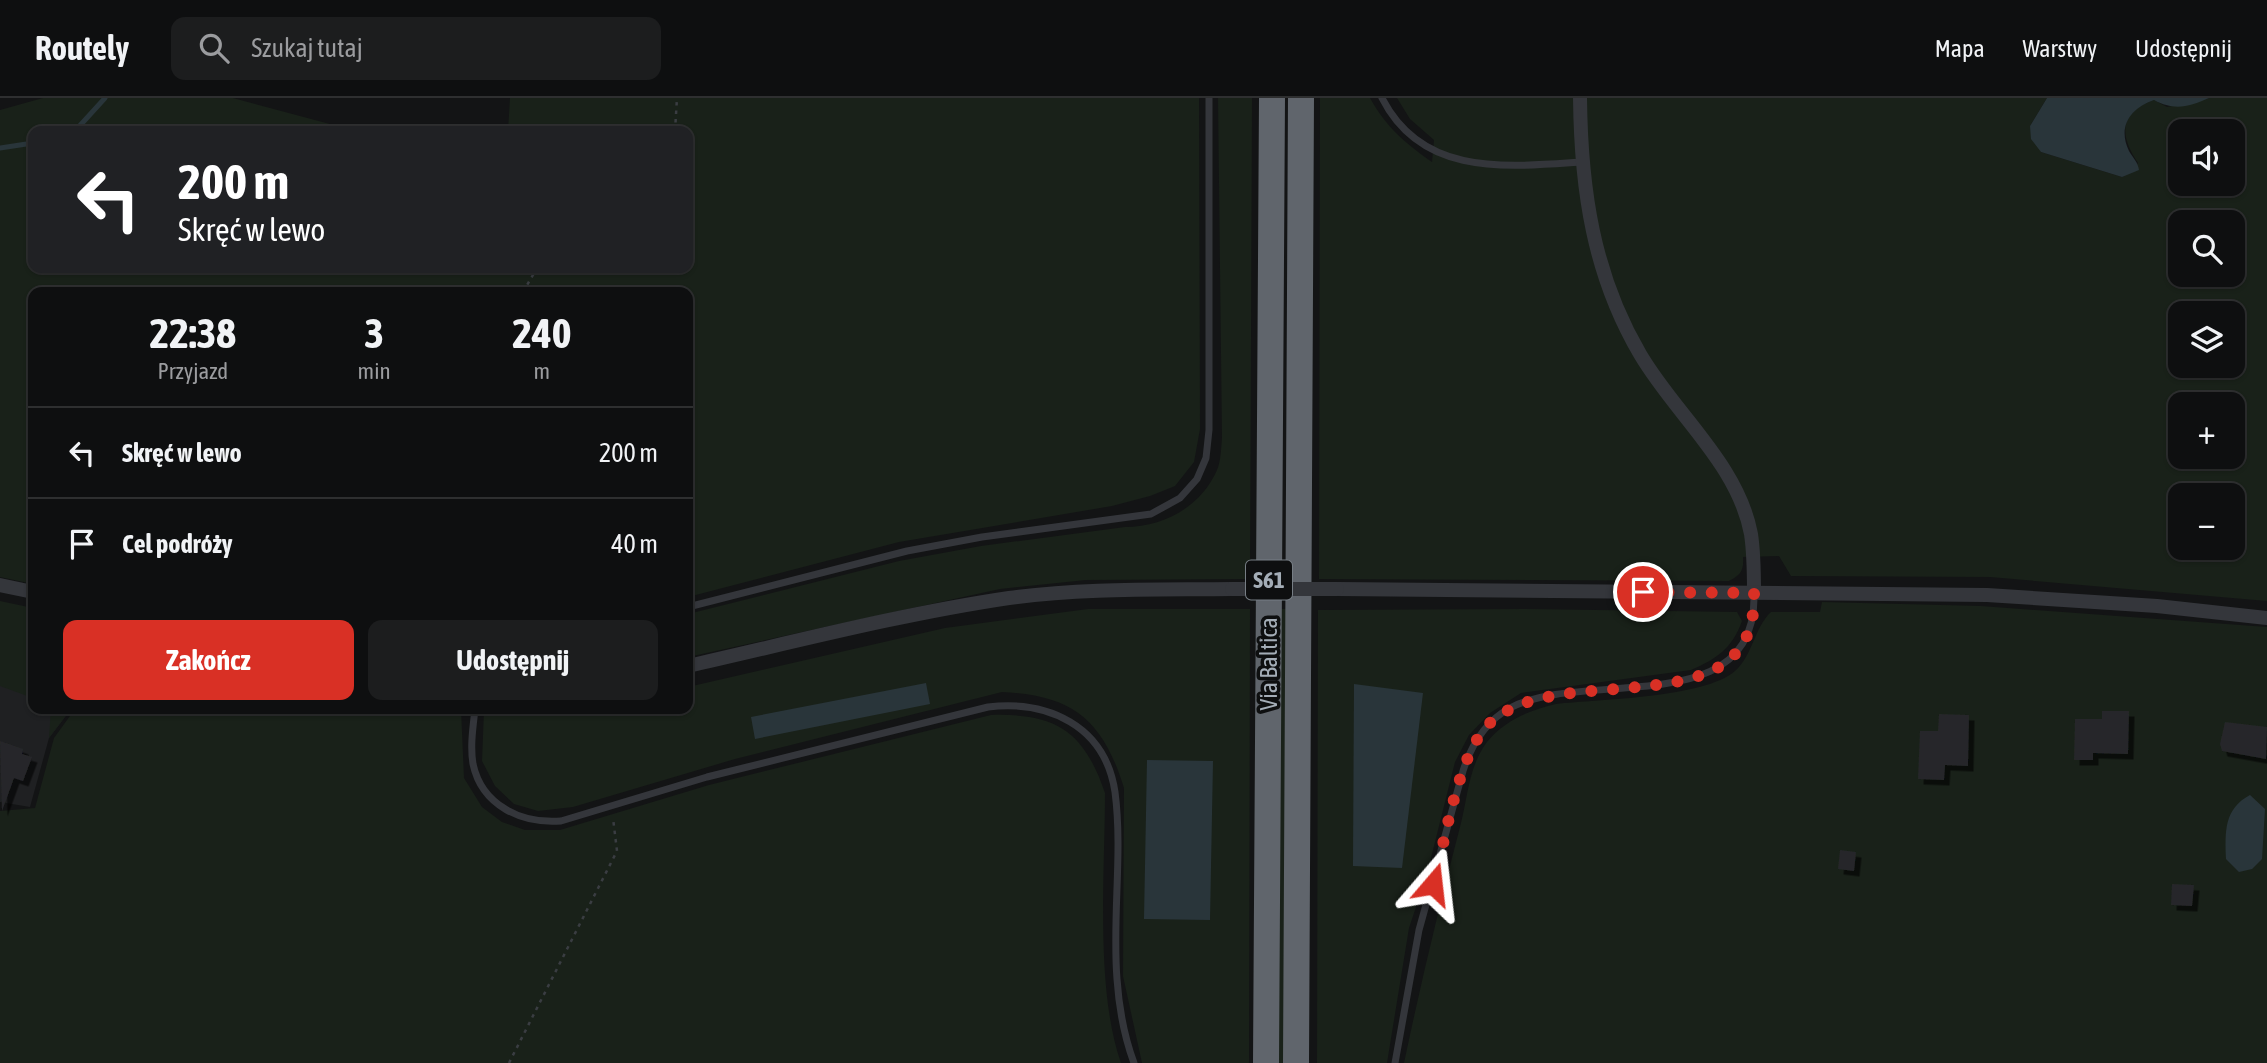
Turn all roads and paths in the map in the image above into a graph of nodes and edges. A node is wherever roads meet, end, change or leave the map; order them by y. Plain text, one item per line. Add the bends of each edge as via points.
1 (677, 98) edge
2 (1209, 98) edge
3 (1272, 98) edge
4 (1301, 98) edge
5 (1382, 98) edge
6 (1580, 98) edge
7 (675, 126) edge
8 (1581, 162) junction
9 (0, 585) edge
10 (28, 591) edge
11 (1754, 593) junction
12 (693, 606) edge
13 (2267, 618) edge
14 (693, 665) edge
15 (475, 714) edge
16 (612, 808) junction
17 (509, 1063) edge
18 (1134, 1063) edge
19 (1266, 1063) edge
20 (1296, 1063) edge
21 (1395, 1063) edge

1 - 7 path
2 - 12 lane via 1209,430 1206,458 1180,498 1151,514 907,551
3 - 19 highway, Via Baltica / S61
4 - 20 highway, Via Baltica / S61
5 - 8 lane via 1412,137 1444,155 1502,167
6 - 8 street
8 - 11 street via 1588,218 1610,292 1640,355 1727,475 1750,532
9 - 10 street
11 - 13 street via 1987,594
11 - 14 street, bridge via 1090,590 1011,598
11 - 21 lane via 1745,642 1716,671 1690,679 1541,698 1510,708 1488,726 1469,751 1419,930
15 - 16 lane via 473,765 485,790 502,808 539,823
16 - 17 path via 617,851
16 - 18 lane via 707,777 988,707 1017,703 1049,709 1072,721 1093,743 1115,789 1116,978

